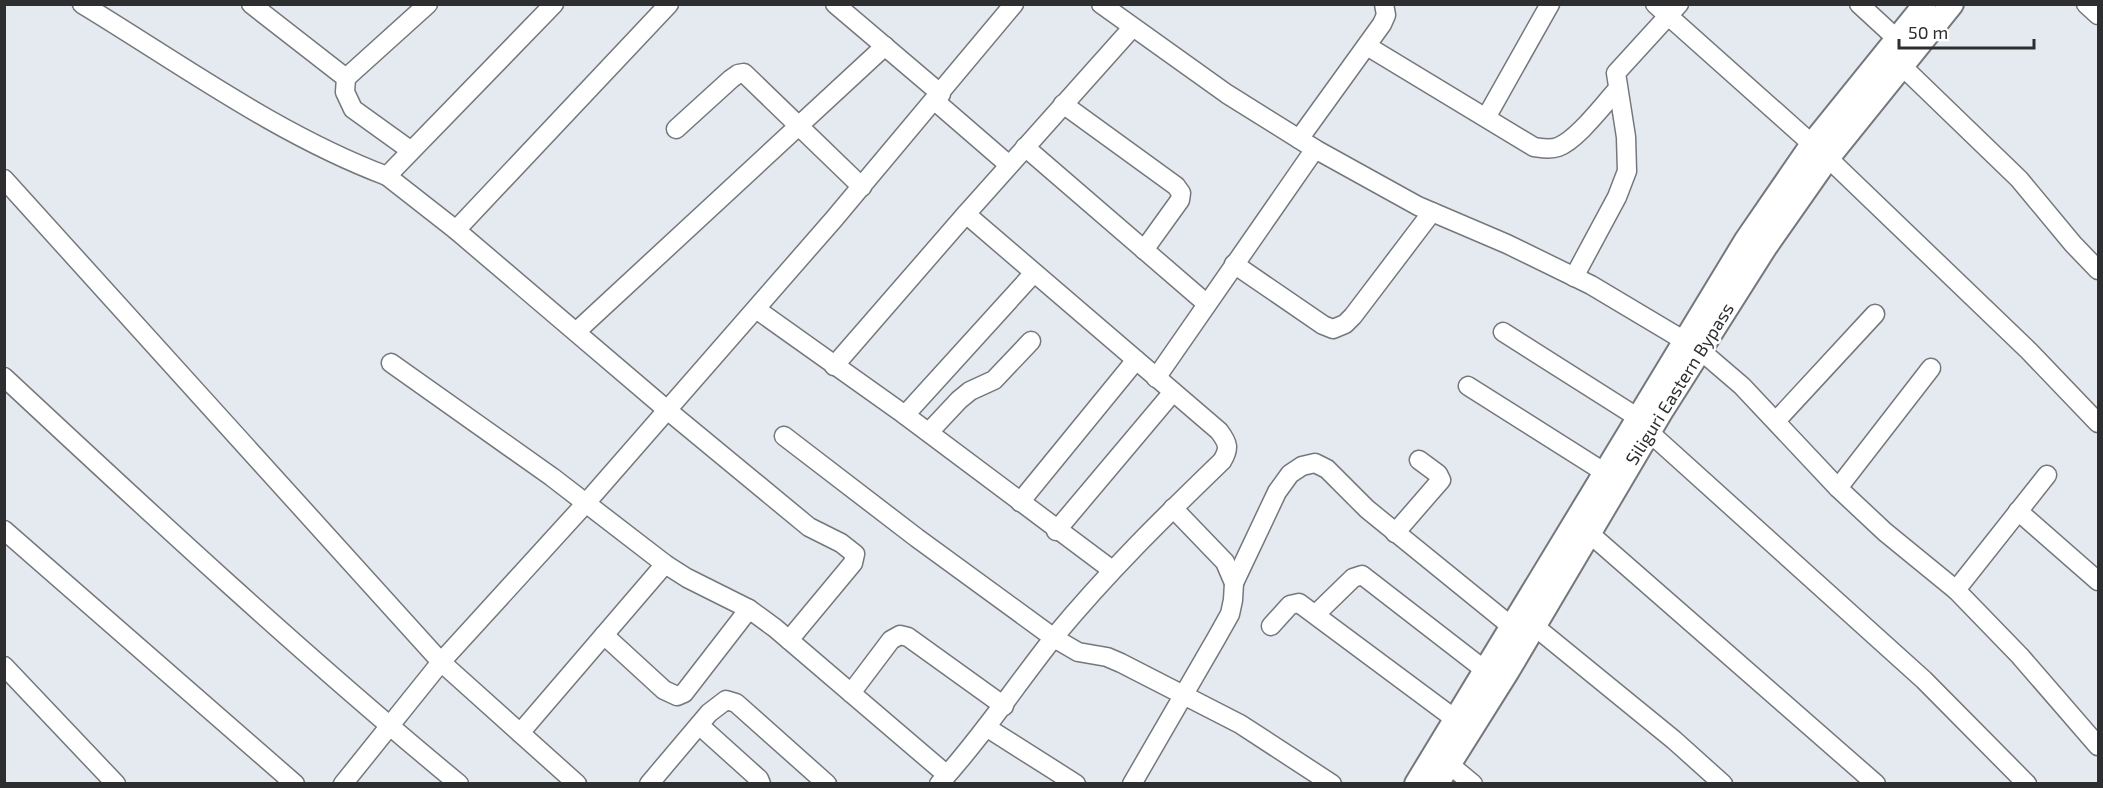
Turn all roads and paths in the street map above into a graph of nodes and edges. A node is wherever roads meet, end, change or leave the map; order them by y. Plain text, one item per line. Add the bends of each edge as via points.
1 (82, 4) edge
2 (251, 4) edge
3 (554, 4) edge
4 (669, 4) edge
5 (835, 4) edge
6 (1014, 4) edge
7 (1101, 4) edge
8 (1384, 4) edge
9 (1550, 4) edge
10 (1859, 4) edge
11 (1925, 4) edge
12 (1952, 4) edge
13 (2086, 4) edge
14 (421, 7) edge
15 (1667, 9) edge
16 (2098, 15) edge
17 (1132, 27) junction
18 (1897, 39) junction
19 (1367, 45) junction
20 (885, 46) junction
21 (1903, 67) junction
22 (346, 78) junction
23 (1617, 90) junction
24 (938, 97) junction
25 (1063, 104) junction
26 (1487, 116) junction
27 (798, 126) junction
28 (676, 129) dead end
29 (1299, 140) junction
30 (1025, 147) junction
31 (1315, 149) junction
32 (410, 150) junction
33 (1820, 151) junction
34 (1009, 165) junction
35 (387, 176) junction
36 (4, 179) edge
37 (862, 188) junction
38 (1432, 212) junction
39 (966, 214) junction
40 (456, 230) junction
41 (1144, 250) junction
42 (1234, 264) junction
43 (2098, 270) edge
44 (1033, 274) junction
45 (1574, 277) junction
46 (1207, 304) junction
47 (756, 309) junction
48 (1875, 314) dead end
49 (577, 331) junction
50 (1503, 332) dead end
51 (1031, 341) dead end
52 (1691, 345) junction
53 (1136, 360) junction
54 (391, 363) dead end
55 (834, 366) junction
56 (1931, 368) dead end
57 (4, 377) edge
58 (1156, 378) junction
59 (1467, 386) dead end
60 (1173, 392) junction
61 (666, 410) junction
62 (906, 415) junction
63 (1776, 420) junction
64 (2098, 423) edge
65 (1643, 425) junction
66 (929, 432) junction
67 (784, 436) dead end
68 (1419, 460) dead end
69 (1604, 472) junction
70 (2047, 475) dead end
71 (1838, 488) junction
72 (1020, 502) junction
73 (586, 503) junction
74 (1173, 508) junction
75 (2018, 511) junction
76 (4, 530) edge
77 (1056, 531) junction
78 (1395, 533) junction
79 (1589, 533) junction
80 (665, 564) junction
81 (1112, 570) junction
82 (2098, 581) edge
83 (1234, 583) junction
84 (1956, 590) junction
85 (749, 609) junction
86 (1316, 614) junction
87 (1271, 626) dead end
88 (1522, 626) junction
89 (604, 635) junction
90 (1054, 638) junction
91 (789, 640) junction
92 (441, 662) junction
93 (4, 666) edge
94 (1486, 670) junction
95 (852, 693) junction
96 (1184, 695) junction
97 (1004, 706) junction
98 (1455, 719) junction
99 (699, 725) junction
100 (389, 726) junction
101 (986, 727) junction
102 (520, 733) junction
103 (2098, 746) edge
104 (1449, 764) junction
105 (943, 779) edge
106 (116, 783) edge
107 (295, 783) edge
108 (343, 783) edge
109 (459, 783) edge
110 (577, 783) edge
111 (649, 783) edge
112 (761, 783) edge
113 (827, 783) edge
114 (1076, 783) edge
115 (1132, 783) edge
116 (1332, 783) edge
117 (1416, 783) edge
118 (1437, 783) edge
119 (1473, 783) edge
120 (1723, 783) edge
121 (1876, 783) edge
122 (2027, 783) edge

1 - 35 street via 264,116
2 - 22 street
3 - 32 street
4 - 40 street
5 - 20 street
6 - 24 street
7 - 17 street
8 - 19 street via 1386,15
9 - 26 street
10 - 18 street
11 - 18 main road, Siliguri Eastern Bypass
12 - 21 main road, Siliguri Eastern Bypass
13 - 16 street
14 - 22 street
15 - 23 street via 1620,65 1616,73
15 - 33 street
17 - 25 street
17 - 29 street
18 - 33 main road, Siliguri Eastern Bypass
19 - 26 street
19 - 29 street
20 - 24 street
20 - 27 street
21 - 33 main road, Siliguri Eastern Bypass
21 - 43 street via 2019,179
22 - 32 street via 345,92 353,109
23 - 26 street via 1559,147 1534,147
23 - 45 street via 1626,137 1627,171
24 - 34 street
24 - 37 street
25 - 30 street
25 - 41 street via 1181,193
27 - 28 street via 744,74 738,74
27 - 37 street
27 - 49 street
29 - 31 street
30 - 34 street
30 - 41 street
31 - 38 street
31 - 42 street
32 - 35 street
33 - 52 main road, Siliguri Eastern Bypass via 1765,248
33 - 64 street via 2029,351
34 - 39 street
35 - 40 street
36 - 92 street
37 - 47 street
38 - 42 street via 1353,316 1333,329
38 - 45 street
39 - 44 street
39 - 55 street
40 - 49 street
41 - 46 street
42 - 46 street
44 - 53 street
44 - 62 street
45 - 52 street
46 - 58 street
47 - 55 street
47 - 61 street
48 - 63 street
49 - 61 street
50 - 65 street
51 - 66 street via 994,380 970,391
52 - 63 street
52 - 65 main road, Siliguri Eastern Bypass
53 - 58 street
53 - 72 street
54 - 73 street
55 - 62 street
56 - 71 street
57 - 100 street via 169,532
58 - 60 street
59 - 69 street
60 - 74 street via 1219,430 1228,442 1228,451
60 - 77 street
61 - 73 street
61 - 91 street via 809,527 855,554 853,563
62 - 66 street
63 - 71 street
65 - 69 main road, Siliguri Eastern Bypass
65 - 79 main road, Siliguri Eastern Bypass
65 - 122 street via 1924,680
66 - 72 street
67 - 90 street
68 - 78 street via 1441,480
69 - 88 main road, Siliguri Eastern Bypass
70 - 75 street
71 - 84 street
72 - 77 street
73 - 80 street
73 - 92 street
74 - 81 street
74 - 83 street via 1225,562
75 - 82 street
75 - 84 street
76 - 107 street
77 - 81 street
78 - 83 street via 1327,469 1315,463 1302,466 1290,474 1277,492
78 - 88 street
79 - 88 main road, Siliguri Eastern Bypass
79 - 121 street
80 - 85 street
80 - 89 street
81 - 90 street
83 - 96 street via 1230,614
84 - 103 street
85 - 89 street via 684,693 677,696 664,690
85 - 91 street
86 - 87 street via 1299,603 1290,605
86 - 94 street via 1353,578 1362,576
86 - 98 street
88 - 94 main road, Siliguri Eastern Bypass
88 - 104 main road, Siliguri Eastern Bypass
88 - 120 street via 1674,740
89 - 102 street
90 - 96 street via 1078,652 1121,663
90 - 97 street
91 - 95 street
92 - 100 street
92 - 102 street
93 - 106 street
94 - 98 main road, Siliguri Eastern Bypass
95 - 97 street via 891,640 900,635
95 - 105 street
96 - 115 street
96 - 116 street via 1240,724
97 - 101 street
98 - 117 main road, Siliguri Eastern Bypass
99 - 111 street
99 - 112 street
99 - 113 street via 718,704 726,700 736,703
100 - 108 street
100 - 109 street
101 - 105 street
101 - 114 street
102 - 110 street
104 - 118 main road, Siliguri Eastern Bypass
104 - 119 street

